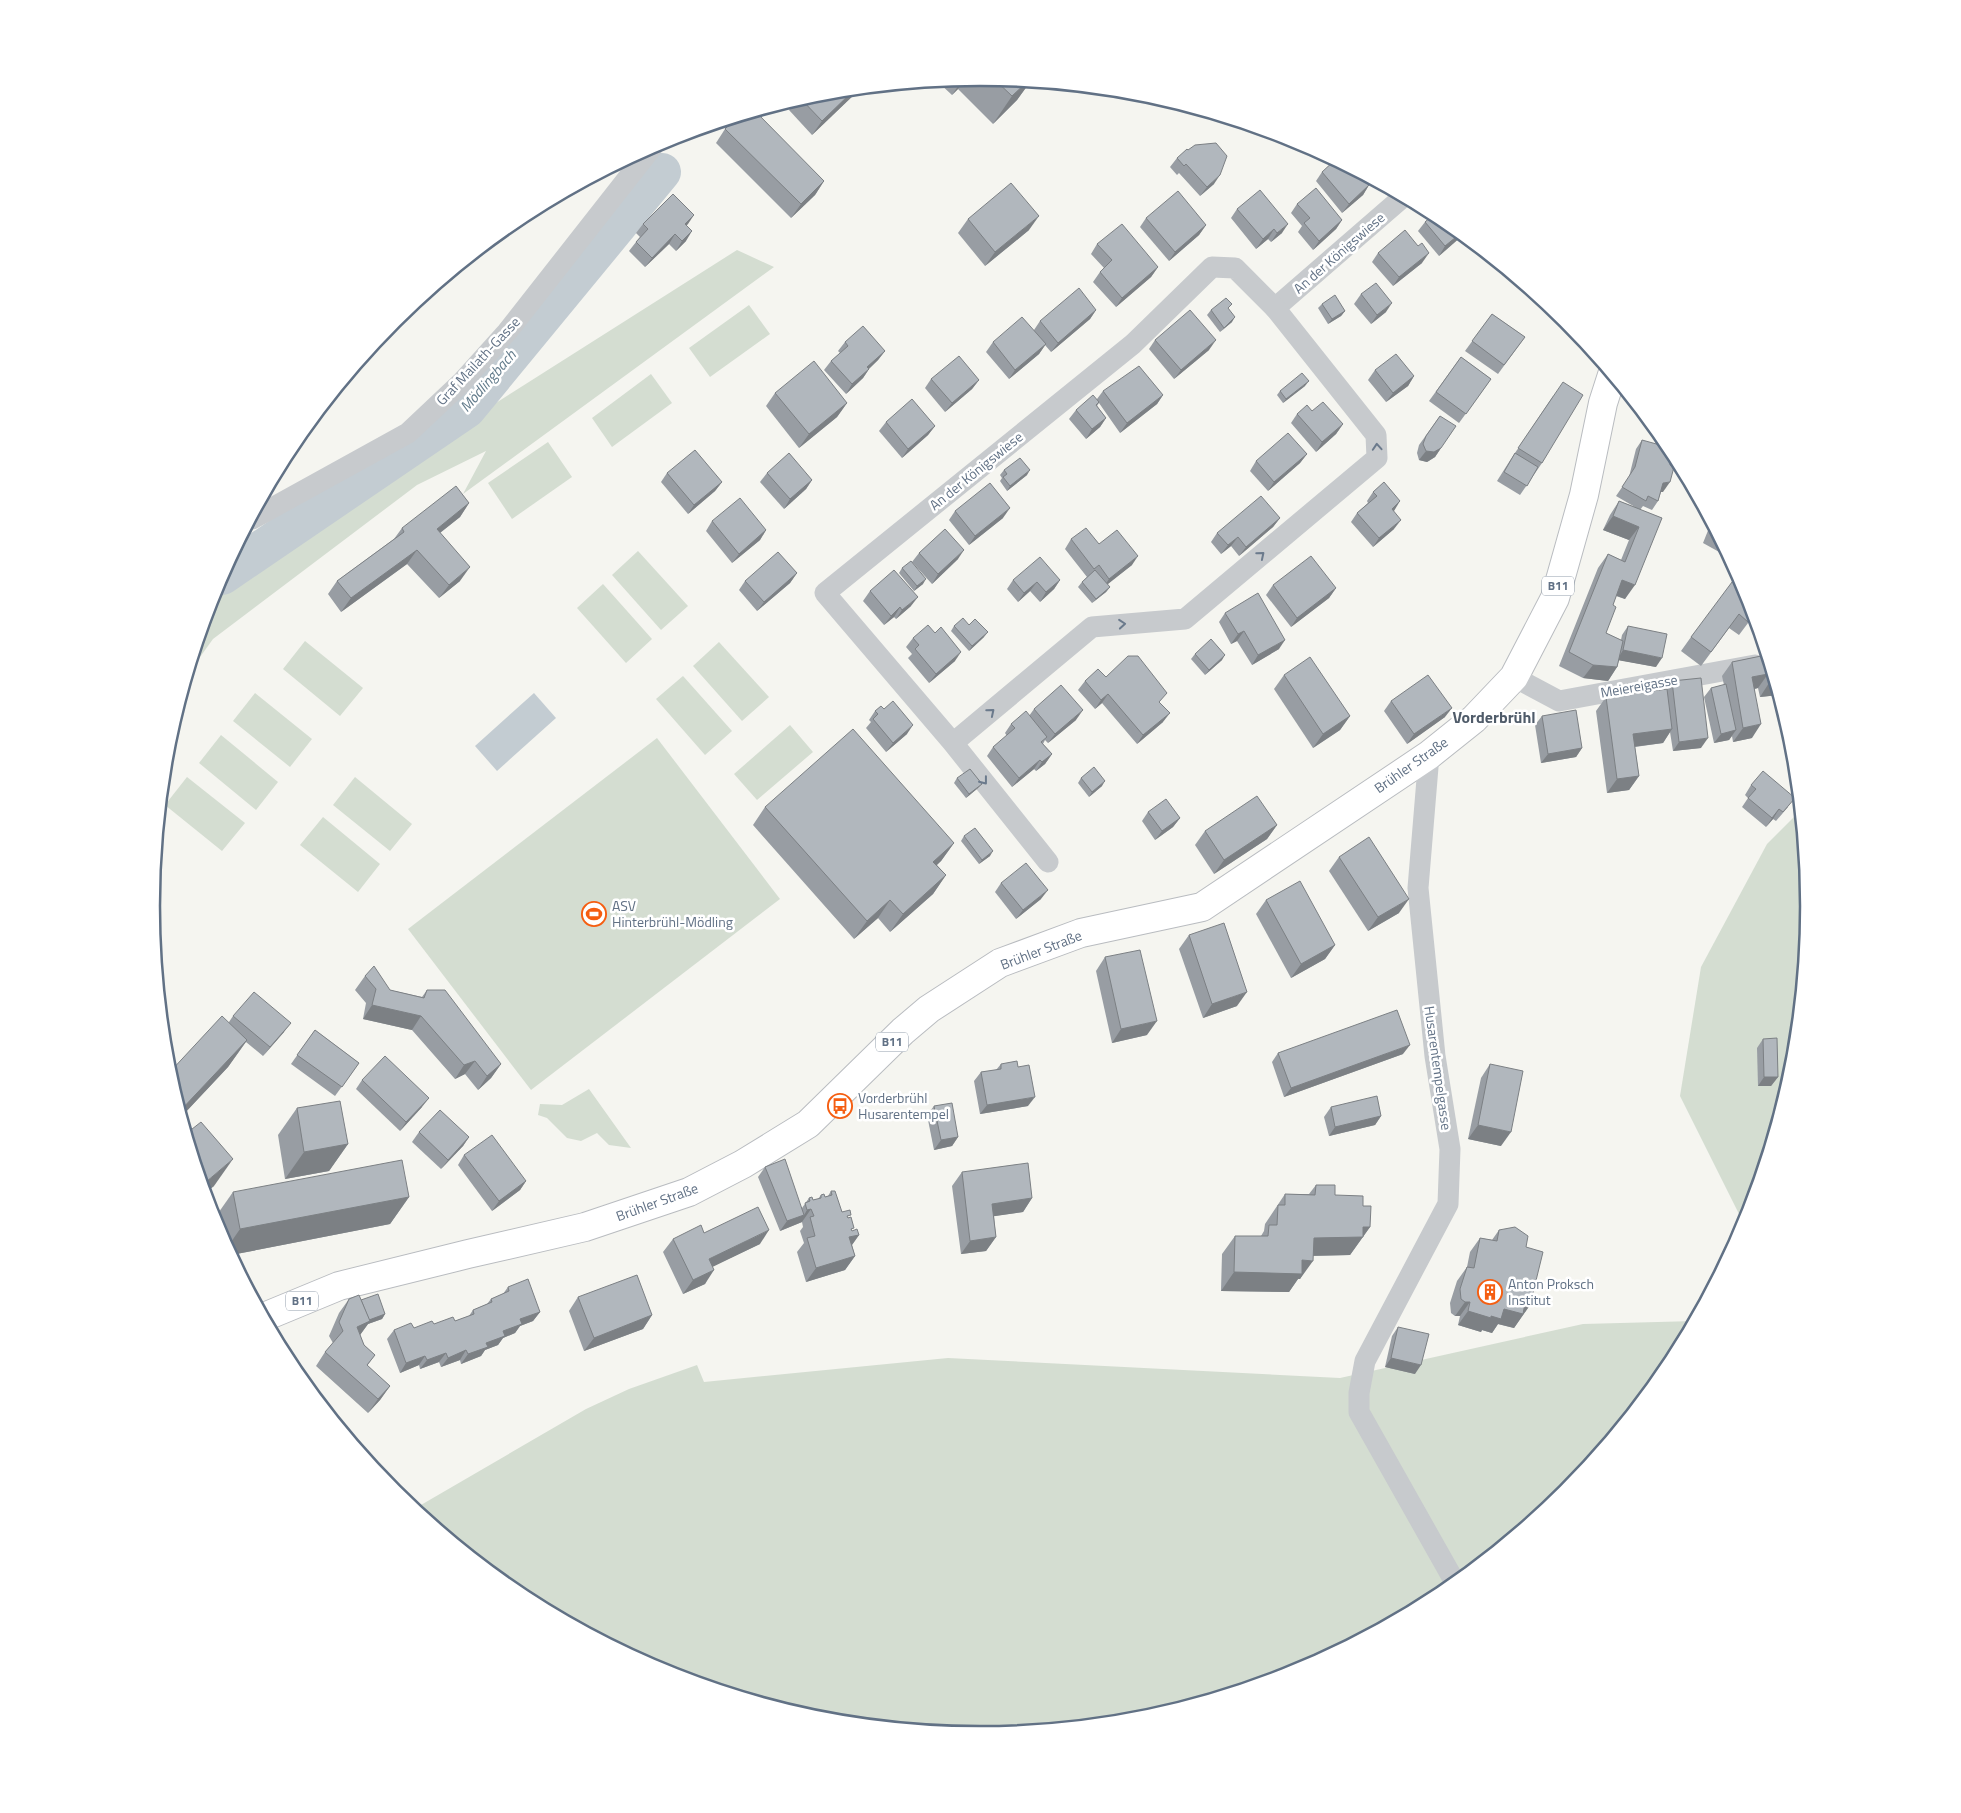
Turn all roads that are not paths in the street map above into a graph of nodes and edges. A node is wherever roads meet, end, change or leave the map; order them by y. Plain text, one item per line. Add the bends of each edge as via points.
1 (643, 160) edge
2 (1399, 201) edge
3 (1275, 308) junction
4 (1610, 382) edge
5 (260, 514) edge
6 (1763, 663) edge
7 (1514, 677) junction
8 (953, 743) junction
9 (1429, 755) junction
10 (1048, 862) dead end
11 (269, 1315) edge
12 (1452, 1577) edge

1 - 5 street, Graf Mailath-Gasse via 507,332 461,383 408,433
2 - 3 street, An der Königswiese
8 -> 3 street, An der Königswiese via 1092,627 1185,619 1377,458 1376,435
3 - 8 street, An der Königswiese via 1235,268 1212,267 1133,344 825,593
4 - 7 main road, Brühler Straße / B11 via 1584,496 1555,598
6 - 7 street, Meiereigasse via 1559,701
7 - 9 main road, Brühler Straße / B11 via 1474,719
8 -> 10 street, An der Königswiese
9 - 11 main road, Brühler Straße / B11 via 1202,907 1080,934 1000,963 929,1009 808,1124 689,1192 585,1227 339,1286
9 - 12 street, Husarentempelgasse via 1418,888 1435,1056 1450,1149 1448,1204 1365,1361 1359,1412

